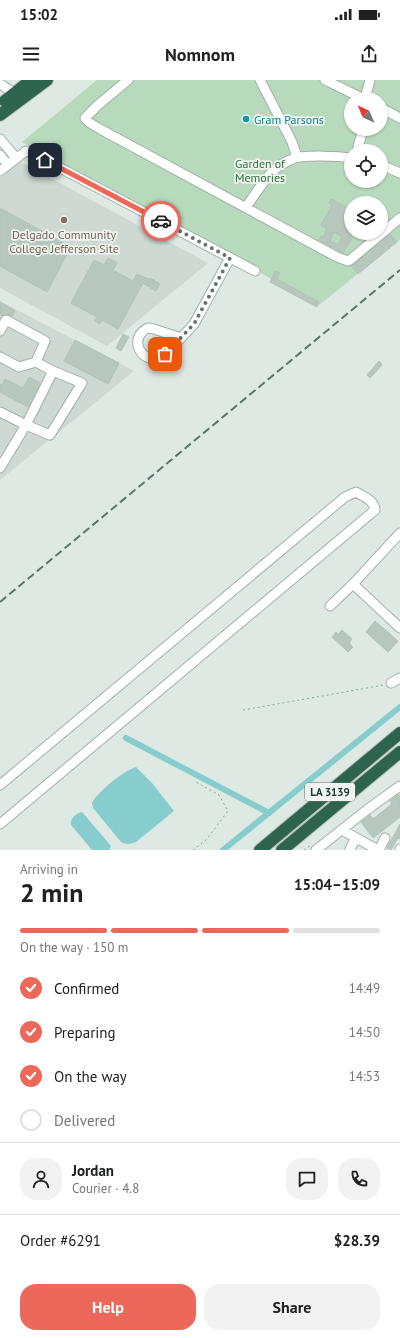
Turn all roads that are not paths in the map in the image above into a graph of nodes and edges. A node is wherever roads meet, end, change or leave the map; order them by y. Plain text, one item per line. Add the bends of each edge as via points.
1 (47, 80) edge
2 (128, 80) edge
3 (260, 80) edge
4 (325, 80) edge
5 (370, 80) edge
6 (26, 82) edge
7 (2, 83) edge
8 (350, 92) edge
9 (367, 92) edge
10 (19, 95) junction
11 (0, 105) edge
12 (388, 111) edge
13 (0, 115) edge
14 (400, 118) edge
15 (0, 139) edge
16 (0, 155) edge
17 (297, 157) junction
18 (344, 157) edge
19 (16, 158) junction
20 (8, 165) junction
21 (388, 168) edge
22 (0, 171) edge
23 (400, 173) edge
24 (246, 207) junction
25 (400, 218) edge
26 (230, 258) junction
27 (255, 271) dead end
28 (0, 331) edge
29 (181, 338) junction
30 (0, 357) edge
31 (36, 362) junction
32 (53, 371) junction
33 (0, 412) edge
34 (26, 425) junction
35 (0, 468) edge
36 (400, 533) edge
37 (353, 584) junction
38 (330, 606) dead end
39 (400, 628) edge
40 (400, 678) edge
41 (391, 683) road end
42 (400, 733) edge
43 (400, 752) edge
44 (400, 763) edge
45 (0, 785) edge
46 (400, 786) edge
47 (0, 824) edge
48 (342, 830) junction
49 (356, 838) junction
50 (385, 838) dead end
51 (350, 849) dead end
52 (374, 849) edge
53 (260, 850) edge
54 (283, 850) edge
55 (316, 850) edge

1 - 10 highway
2 - 24 street via 85,118 100,129
3 - 17 street
4 - 8 street
5 - 9 street
6 - 10 highway
7 - 10 street
10 - 11 highway
10 - 13 highway
12 - 14 street
15 - 19 street
16 - 20 street
17 - 18 street
17 - 24 street via 272,172
19 - 20 street
19 - 26 street via 26,151 32,153
20 - 22 street
21 - 23 street
24 - 25 street via 348,261
26 - 27 street
26 - 29 street via 194,324
28 - 31 street via 6,320 45,341
29 - 29 street via 165,354 152,359 142,353 137,340 141,332 148,328
30 - 31 street via 19,367
31 - 32 street
32 - 34 street
32 - 34 street via 82,383 50,435
33 - 34 street
34 - 35 street
36 - 37 street
37 - 38 street
37 - 39 street
40 - 41 street
42 - 53 highway, LA 3139
43 - 54 highway, LA 3139
44 - 54 highway
45 - 47 street via 345,497 356,492 370,499 375,510
46 - 48 street
48 - 49 street
48 - 55 street
49 - 51 street
49 - 52 street
50 - 52 street

